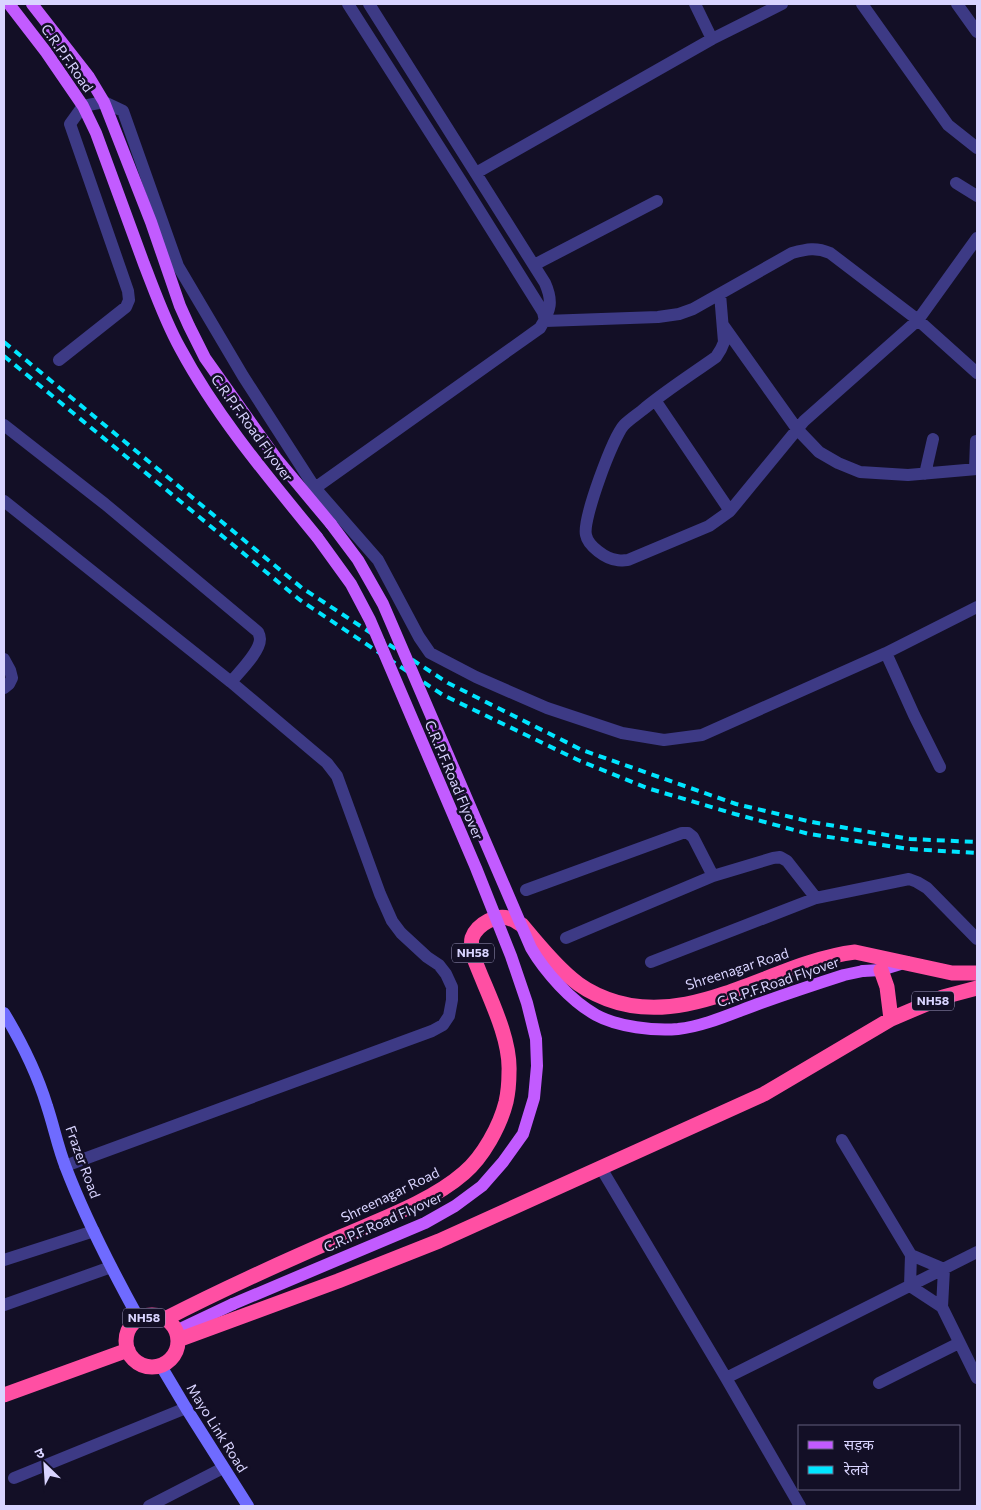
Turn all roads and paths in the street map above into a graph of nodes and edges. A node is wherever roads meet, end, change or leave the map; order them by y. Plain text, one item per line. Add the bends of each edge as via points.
1 (10, 4) edge
2 (32, 4) edge
3 (348, 4) edge
4 (369, 4) edge
5 (695, 4) edge
6 (782, 4) edge
7 (862, 4) edge
8 (957, 4) edge
9 (977, 32) edge
10 (712, 39) junction
11 (104, 102) junction
12 (82, 106) junction
13 (977, 148) edge
14 (476, 173) junction
15 (956, 183) dead end
16 (977, 196) edge
17 (657, 201) dead end
18 (977, 238) edge
19 (534, 265) junction
20 (720, 294) junction
21 (918, 320) junction
22 (544, 321) junction
23 (722, 324) junction
24 (59, 360) dead end
25 (977, 373) edge
26 (655, 400) junction
27 (4, 425) edge
28 (797, 429) junction
29 (933, 439) dead end
30 (976, 441) dead end
31 (976, 469) edge
32 (925, 474) junction
33 (315, 488) junction
34 (4, 501) edge
35 (730, 512) junction
36 (977, 607) edge
37 (886, 653) junction
38 (4, 659) edge
39 (231, 682) junction
40 (4, 688) edge
41 (940, 767) dead end
42 (713, 876) junction
43 (526, 890) dead end
44 (816, 898) junction
45 (566, 938) dead end
46 (977, 939) edge
47 (651, 962) dead end
48 (907, 962) junction
49 (881, 970) junction
50 (977, 973) edge
51 (977, 988) edge
52 (4, 1013) edge
53 (891, 1019) junction
54 (10, 1032) edge
55 (842, 1140) dead end
56 (65, 1166) junction
57 (601, 1168) junction
58 (92, 1228) junction
59 (977, 1252) edge
60 (911, 1255) junction
61 (4, 1260) edge
62 (111, 1267) junction
63 (944, 1269) junction
64 (910, 1286) junction
65 (4, 1305) edge
66 (942, 1307) junction
67 (165, 1319) junction
68 (139, 1320) junction
69 (177, 1336) junction
70 (960, 1343) junction
71 (128, 1350) junction
72 (161, 1366) junction
73 (726, 1378) junction
74 (977, 1378) edge
75 (879, 1383) dead end
76 (4, 1395) edge
77 (186, 1408) junction
78 (223, 1468) junction
79 (14, 1478) dead end
80 (149, 1506) edge
81 (248, 1506) edge
82 (800, 1506) edge

1 - 12 main road, C.R.P.F.Road
2 - 11 main road, C.R.P.F.Road
3 - 22 street via 543,312
4 - 14 street
5 - 10 street
6 - 10 street
7 - 13 street via 948,125
8 - 9 street
10 - 14 street
11 - 12 street
11 - 33 street via 123,111 178,266
11 - 49 main road, C.R.P.F.Road Flyover, bridge via 188,326 205,358 276,458 358,560 383,604 531,948 564,990 597,1015 622,1024 679,1029 712,1021 844,975
12 - 24 street via 70,124 129,300 126,307
12 - 69 main road, C.R.P.F.Road Flyover, bridge via 96,133 178,346 241,442 346,576 370,620 508,948 536,1039 534,1098 523,1134 482,1186 425,1223 233,1304
14 - 19 street
15 - 16 street
17 - 19 street
18 - 21 street
19 - 22 street via 550,294 551,302
20 - 21 street via 792,253 819,249
20 - 22 street via 679,314
20 - 23 street
21 - 25 street
21 - 28 street
22 - 33 street via 540,328
23 - 26 street via 724,342 716,357
23 - 28 street
26 - 35 street
26 - 35 street via 617,434 586,524 589,544 606,556 628,560 709,526
27 - 39 street via 105,504 258,632 260,638 254,654
28 - 32 street via 819,452 860,472 908,476
28 - 35 street
29 - 32 street
30 - 31 street
31 - 32 street
33 - 37 street via 378,560 430,653 547,708 622,733 664,740 702,735
34 - 39 street
36 - 37 street
37 - 41 street
38 - 40 street via 12,678
39 - 56 street via 327,762 337,776 392,921 401,933 439,965 452,986 449,1016 444,1025 432,1031
42 - 43 street via 693,836 682,833
42 - 44 street via 780,857 788,861
42 - 45 street
44 - 46 street via 908,879 927,888
44 - 47 street
48 - 49 main road
48 - 50 highway, Shreenagar Road / NH58 via 952,973
48 - 67 highway, Shreenagar Road / NH58 via 861,952 843,953 706,999 673,1007 651,1008 619,1003 594,994 571,978 522,925 511,919 495,918 478,928 472,938 471,950 497,1015 510,1070 506,1102 499,1122 474,1162 445,1188 405,1209 234,1284
49 - 53 highway
51 - 53 highway, NH58 via 943,997
52 - 54 street, Frazer Road
53 - 57 highway, NH58 via 764,1094
54 - 56 street, Frazer Road via 32,1065
55 - 60 street
56 - 58 street, Frazer Road
57 - 69 highway, NH58 via 439,1241 338,1281
57 - 73 street
58 - 61 street
58 - 62 street, Frazer Road
59 - 63 street
60 - 63 street
60 - 64 street
62 - 65 street
62 - 68 street, Frazer Road
63 - 64 street
63 - 66 street
64 - 66 street
64 - 73 street
66 - 70 street
67 - 68 highway, NH58 via 147,1316
67 - 69 highway, NH58 via 172,1324
68 - 71 highway, NH58 via 128,1333
69 - 72 highway, NH58 via 174,1355
70 - 74 street
70 - 75 street
71 - 72 highway via 138,1363
71 - 76 highway
72 - 77 street, Mayo Link Road
73 - 82 street
77 - 78 street, Mayo Link Road
77 - 79 street
78 - 80 street
78 - 81 street, Mayo Link Road

